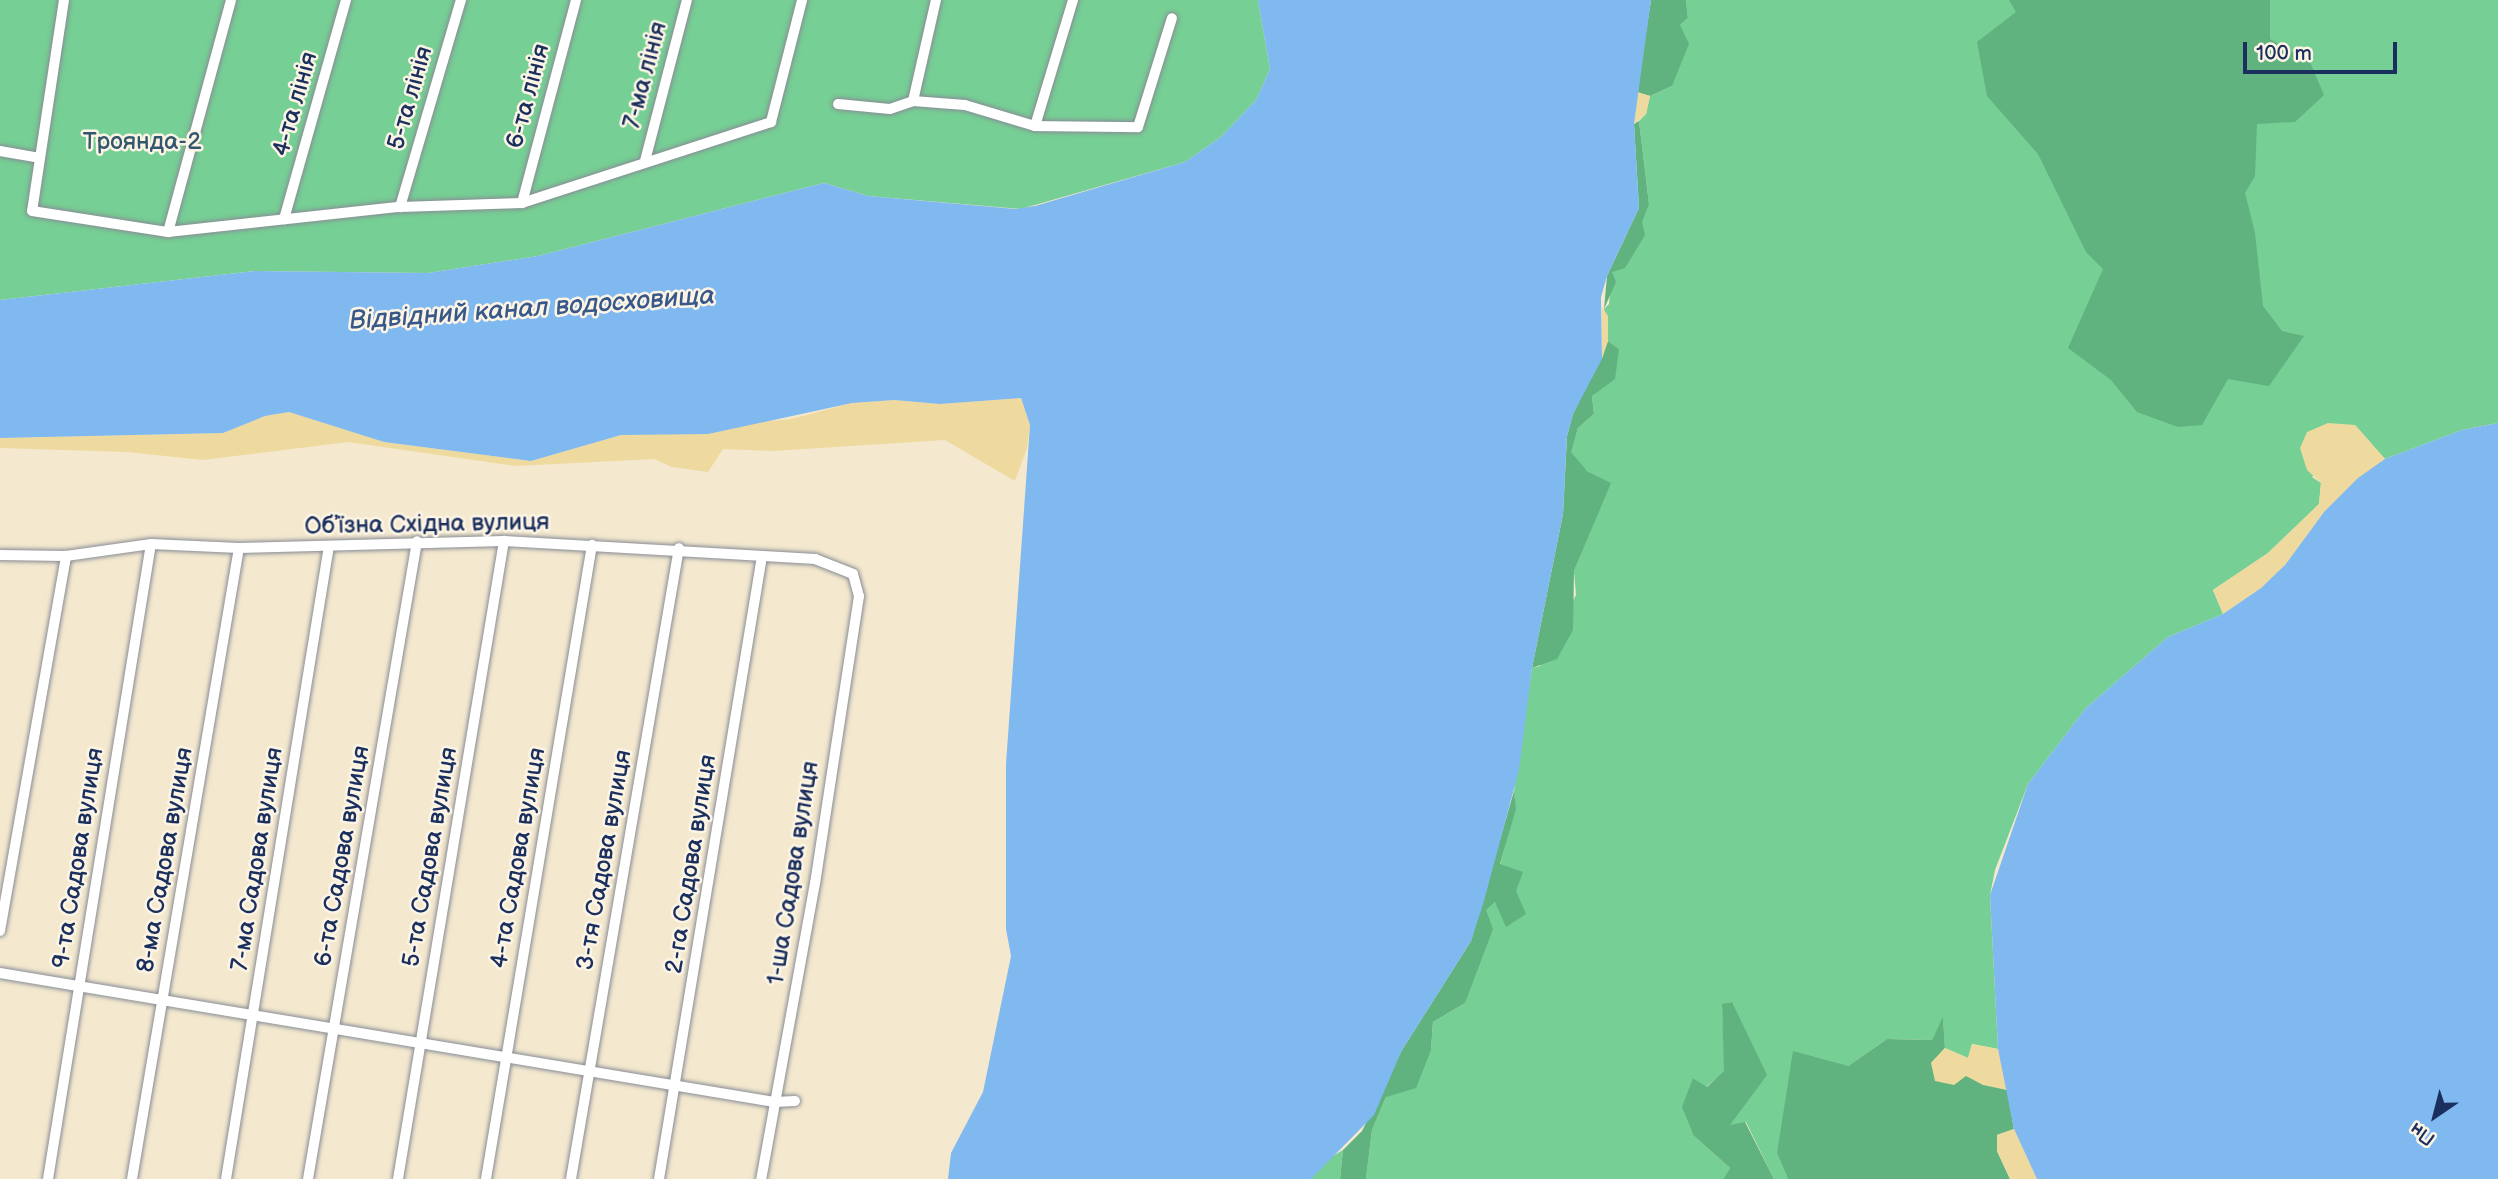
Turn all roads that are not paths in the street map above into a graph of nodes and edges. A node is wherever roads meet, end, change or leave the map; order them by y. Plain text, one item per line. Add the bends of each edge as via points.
1 (64, 0) edge
2 (231, 0) edge
3 (346, 0) edge
4 (461, 0) edge
5 (576, 0) edge
6 (687, 0) edge
7 (802, 0) edge
8 (936, 0) edge
9 (1073, 0) edge
10 (1172, 18) dead end
11 (913, 101) junction
12 (838, 104) dead end
13 (1035, 126) junction
14 (0, 151) edge
15 (39, 158) junction
16 (645, 161) junction
17 (522, 203) junction
18 (400, 207) junction
19 (284, 219) junction
20 (168, 232) junction
21 (418, 541) junction
22 (504, 541) junction
23 (151, 544) junction
24 (592, 545) junction
25 (329, 546) junction
26 (239, 548) junction
27 (679, 548) junction
28 (0, 555) edge
29 (66, 556) junction
30 (762, 556) junction
31 (853, 574) joint
32 (0, 931) edge
33 (0, 973) edge
34 (78, 986) junction
35 (162, 1002) junction
36 (253, 1017) junction
37 (334, 1030) junction
38 (421, 1040) junction
39 (506, 1055) junction
40 (589, 1071) junction
41 (676, 1084) junction
42 (795, 1101) dead end
43 (774, 1102) junction
44 (48, 1179) edge
45 (132, 1179) edge
46 (226, 1179) edge
47 (308, 1179) edge
48 (398, 1179) edge
49 (486, 1179) edge
50 (571, 1179) edge
51 (659, 1179) edge
52 (761, 1179) edge

1 - 15 street
2 - 20 street
3 - 19 street, 4-та лінія
4 - 18 street, 5-та лінія
5 - 17 street, 6-та лінія
6 - 16 street, 7-ма лінія
7 - 16 street via 771,121
8 - 11 street
9 - 13 street
10 - 13 street via 1138,127
11 - 12 street via 890,109
11 - 13 street via 965,105
14 - 15 street
15 - 20 street via 32,211
16 - 17 street
17 - 18 street
18 - 19 street
19 - 20 street
21 - 22 street, Обʼїзна Східна вулиця
21 - 25 street, Обʼїзна Східна вулиця
21 - 37 street, 6-та Садова вулиця
22 - 24 street, Обʼїзна Східна вулиця
22 - 38 street, 5-та Садова вулиця
23 - 26 street, Обʼїзна Східна вулиця
23 - 29 street, Обʼїзна Східна вулиця
23 - 34 street, 9-та Садова вулиця
24 - 27 street, Обʼїзна Східна вулиця
24 - 39 street, 4-та Садова вулиця
25 - 26 street, Обʼїзна Східна вулиця
25 - 36 street, 7-ма Садова вулиця
26 - 35 street, 8-ма Садова вулиця
27 - 30 street, Обʼїзна Східна вулиця
27 - 40 street, 3-тя Садова вулиця
28 - 29 street, Обʼїзна Східна вулиця
29 - 32 street
30 - 31 street, Обʼїзна Східна вулиця via 815,559
30 - 41 street, 2-га Садова вулиця
31 - 43 street, 1-ша Садова вулиця via 859,596 815,883
33 - 34 street
34 - 35 street
34 - 44 street, 9-та Садова вулиця
35 - 36 street
35 - 45 street, 8-ма Садова вулиця
36 - 37 street
36 - 46 street, 7-ма Садова вулиця
37 - 38 street
37 - 47 street, 6-та Садова вулиця
38 - 39 street
38 - 48 street, 5-та Садова вулиця
39 - 40 street
39 - 49 street, 4-та Садова вулиця
40 - 41 street
40 - 50 street, 3-тя Садова вулиця
41 - 43 street
41 - 51 street, 2-га Садова вулиця
42 - 43 street
43 - 52 street, 1-ша Садова вулиця

